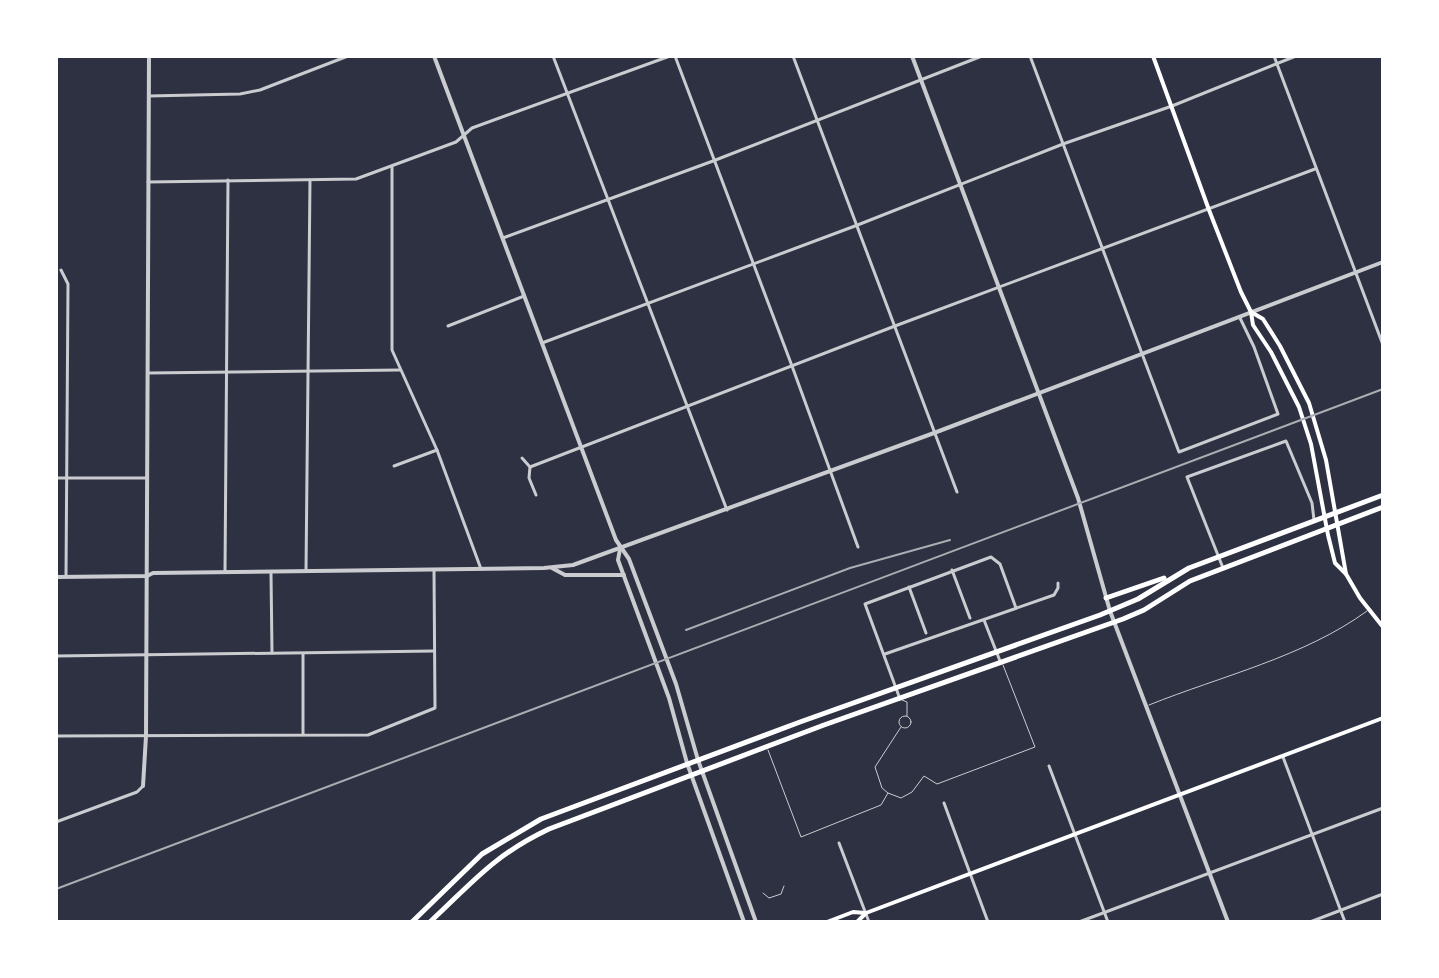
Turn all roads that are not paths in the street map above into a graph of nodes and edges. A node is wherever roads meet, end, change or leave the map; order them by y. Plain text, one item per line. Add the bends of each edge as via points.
1 (149, 56) edge
2 (348, 56) edge
3 (434, 56) edge
4 (553, 56) edge
5 (673, 56) edge
6 (793, 56) edge
7 (912, 56) edge
8 (982, 56) edge
9 (1030, 56) edge
10 (1153, 56) edge
11 (1274, 56) edge
12 (1296, 56) edge
13 (1277, 64) junction
14 (920, 80) junction
15 (568, 94) junction
16 (149, 96) junction
17 (1172, 106) junction
18 (817, 121) junction
19 (464, 136) junction
20 (1063, 144) junction
21 (713, 161) junction
22 (392, 166) junction
23 (1315, 169) junction
24 (228, 180) junction
25 (310, 180) junction
26 (148, 182) junction
27 (960, 184) junction
28 (608, 198) junction
29 (1209, 210) junction
30 (855, 226) junction
31 (502, 238) junction
32 (1102, 248) junction
33 (1383, 262) edge
34 (752, 263) junction
35 (61, 270) dead end
36 (1356, 273) junction
37 (998, 287) junction
38 (524, 296) junction
39 (646, 304) junction
40 (1251, 312) junction
41 (1240, 318) junction
42 (448, 326) dead end
43 (895, 326) junction
44 (542, 343) junction
45 (1383, 345) edge
46 (1141, 352) junction
47 (792, 366) junction
48 (401, 370) junction
49 (307, 372) junction
50 (148, 373) junction
51 (227, 373) junction
52 (1038, 393) junction
53 (686, 407) junction
54 (934, 433) junction
55 (581, 448) junction
56 (437, 450) junction
57 (522, 458) dead end
58 (394, 466) dead end
59 (530, 467) junction
60 (831, 471) junction
61 (56, 478) edge
62 (67, 478) junction
63 (147, 478) junction
64 (957, 492) dead end
65 (536, 495) dead end
66 (1383, 495) edge
67 (1383, 507) edge
68 (727, 510) junction
69 (1335, 513) junction
70 (1325, 516) junction
71 (1314, 520) junction
72 (1337, 525) junction
73 (1327, 528) junction
74 (858, 547) dead end
75 (620, 549) junction
76 (1218, 557) junction
77 (551, 568) junction
78 (1223, 568) junction
79 (481, 569) junction
80 (434, 570) junction
81 (952, 570) junction
82 (271, 571) junction
83 (306, 571) junction
84 (225, 572) junction
85 (1180, 572) junction
86 (1346, 574) junction
87 (624, 575) junction
88 (147, 576) junction
89 (56, 577) edge
90 (66, 577) junction
91 (1058, 583) dead end
92 (909, 587) junction
93 (1106, 598) junction
94 (1016, 608) junction
95 (1369, 609) junction
96 (1110, 611) junction
97 (970, 618) dead end
98 (984, 620) junction
99 (1115, 623) junction
100 (1383, 627) edge
101 (926, 633) dead end
102 (434, 651) junction
103 (272, 653) junction
104 (303, 653) junction
105 (997, 653) junction
106 (145, 655) junction
107 (883, 655) junction
108 (56, 656) edge
109 (1001, 664) junction
110 (896, 688) junction
111 (900, 699) junction
112 (1146, 706) junction
113 (907, 716) junction
114 (1383, 718) edge
115 (901, 727) junction
116 (303, 734) junction
117 (56, 736) edge
118 (146, 736) junction
119 (767, 746) junction
120 (1283, 757) junction
121 (698, 760) junction
122 (687, 763) junction
123 (1049, 766) dead end
124 (702, 771) junction
125 (691, 775) junction
126 (143, 786) joint
127 (888, 793) junction
128 (1180, 795) junction
129 (944, 803) dead end
130 (1383, 808) edge
131 (56, 822) edge
132 (1312, 834) junction
133 (1075, 835) junction
134 (839, 843) dead end
135 (1209, 872) junction
136 (970, 875) junction
137 (784, 886) dead end
138 (763, 893) dead end
139 (1383, 894) edge
140 (1340, 909) junction
141 (1104, 912) junction
142 (866, 913) junction
143 (412, 922) edge
144 (430, 922) edge
145 (744, 922) edge
146 (756, 922) edge
147 (827, 922) edge
148 (857, 922) edge
149 (869, 922) edge
150 (988, 922) edge
151 (1079, 922) edge
152 (1108, 922) edge
153 (1228, 922) edge
154 (1310, 922) edge
155 (1345, 922) edge

1 - 16 street
2 - 16 street via 260,90
3 - 19 street
4 - 15 street
5 - 15 street
5 - 21 street
6 - 18 street
7 - 14 street
8 - 14 street
9 - 20 street
10 - 17 main road
11 - 13 street
12 - 13 street
13 - 17 street
13 - 23 street
14 - 18 street
14 - 27 street
15 - 19 street via 472,128
15 - 28 street
16 - 26 street
17 - 20 street
17 - 29 main road
18 - 21 street
18 - 30 street
19 - 22 street
19 - 31 street
20 - 27 street
20 - 32 street
21 - 28 street
21 - 34 street
22 - 25 street via 356,179
22 - 48 street via 392,350
23 - 29 street
23 - 36 street
24 - 25 street
24 - 26 street
24 - 51 street
25 - 49 street
26 - 50 street
27 - 30 street
27 - 37 street
28 - 31 street
28 - 39 street
29 - 32 street
29 - 40 main road
30 - 34 street
30 - 43 street
31 - 38 street
32 - 37 street
32 - 46 street
33 - 36 street
34 - 39 street
34 - 47 street
35 - 62 street via 68,284
36 - 40 street
36 - 45 street
37 - 43 street
37 - 52 street
38 - 42 street
38 - 44 street
39 - 44 street
39 - 53 street
40 - 41 street
40 - 69 main road via 1263,319 1305,393 1321,440
40 - 70 main road via 1253,325 1299,407
41 - 46 street
41 - 46 street via 1278,414 1179,452
43 - 47 street
43 - 54 street
44 - 55 street
46 - 52 street
47 - 53 street
47 - 60 street
48 - 49 street
48 - 56 street
49 - 51 street
49 - 83 street
50 - 51 street
50 - 63 street
51 - 84 street
52 - 54 street
52 - 93 street via 1079,503
53 - 55 street
53 - 68 street
54 - 60 street
54 - 64 street
55 - 59 street
55 - 75 street
56 - 58 street
56 - 79 street
57 - 59 street
59 - 65 street
60 - 68 street
60 - 74 street
61 - 62 street
62 - 63 street
62 - 90 street
63 - 88 street
66 - 69 main road
67 - 72 main road
68 - 75 street
69 - 70 main road
69 - 72 main road
70 - 71 main road
70 - 73 main road
71 - 76 main road
71 - 76 street via 1286,441 1187,477
72 - 73 main road
72 - 86 main road
73 - 78 main road
73 - 86 main road via 1335,563
75 - 77 street
75 - 87 street
75 - 121 street via 629,559 676,684
76 - 78 street
76 - 85 main road
77 - 79 street
77 - 87 street via 565,575
78 - 99 main road
79 - 80 street
80 - 83 street
80 - 102 street
81 - 92 street
81 - 94 street via 995,558
81 - 97 street
82 - 83 street
82 - 84 street
82 - 103 street
84 - 88 street
85 - 93 main road
85 - 96 main road
86 - 95 main road
87 - 122 street
88 - 90 street
88 - 106 street
89 - 90 street
91 - 94 street via 1054,595
92 - 101 street
92 - 107 street via 865,604
93 - 96 street
94 - 98 street
95 - 100 main road
95 - 112 lane via 1308,644
96 - 99 street
96 - 105 main road
98 - 105 street
98 - 107 street
99 - 109 main road
99 - 112 street
102 - 104 street
102 - 116 street via 435,708 368,735
103 - 104 street
103 - 106 street
104 - 116 street
105 - 109 street
105 - 110 main road
106 - 108 street
106 - 118 street
107 - 110 street
109 - 111 main road
109 - 127 lane via 1035,747 937,784 924,776 901,798
110 - 111 street
110 - 121 main road
111 - 113 lane via 907,702
111 - 119 main road
112 - 128 street
113 - 115 lane via 899,720
113 - 115 lane via 910,725
114 - 120 main road
115 - 127 lane via 875,767
116 - 118 street
117 - 118 street
118 - 126 street
119 - 124 main road
119 - 127 lane via 801,837 881,805
120 - 128 main road
120 - 132 street
121 - 122 main road
121 - 124 street
122 - 125 street
122 - 143 main road via 512,834 473,862
123 - 133 street
124 - 125 main road
124 - 146 street
125 - 144 main road via 524,841 477,874
125 - 145 street
126 - 131 street
128 - 133 main road
128 - 135 street
129 - 136 street
130 - 132 street
132 - 135 street
132 - 140 street
133 - 136 main road
133 - 141 street
134 - 142 street
135 - 141 street
135 - 153 street
136 - 142 main road
136 - 150 street
137 - 138 lane via 781,894 769,898
139 - 140 street
140 - 154 street
140 - 155 street
141 - 151 street
141 - 152 street
142 - 147 main road
142 - 148 main road
142 - 149 street

